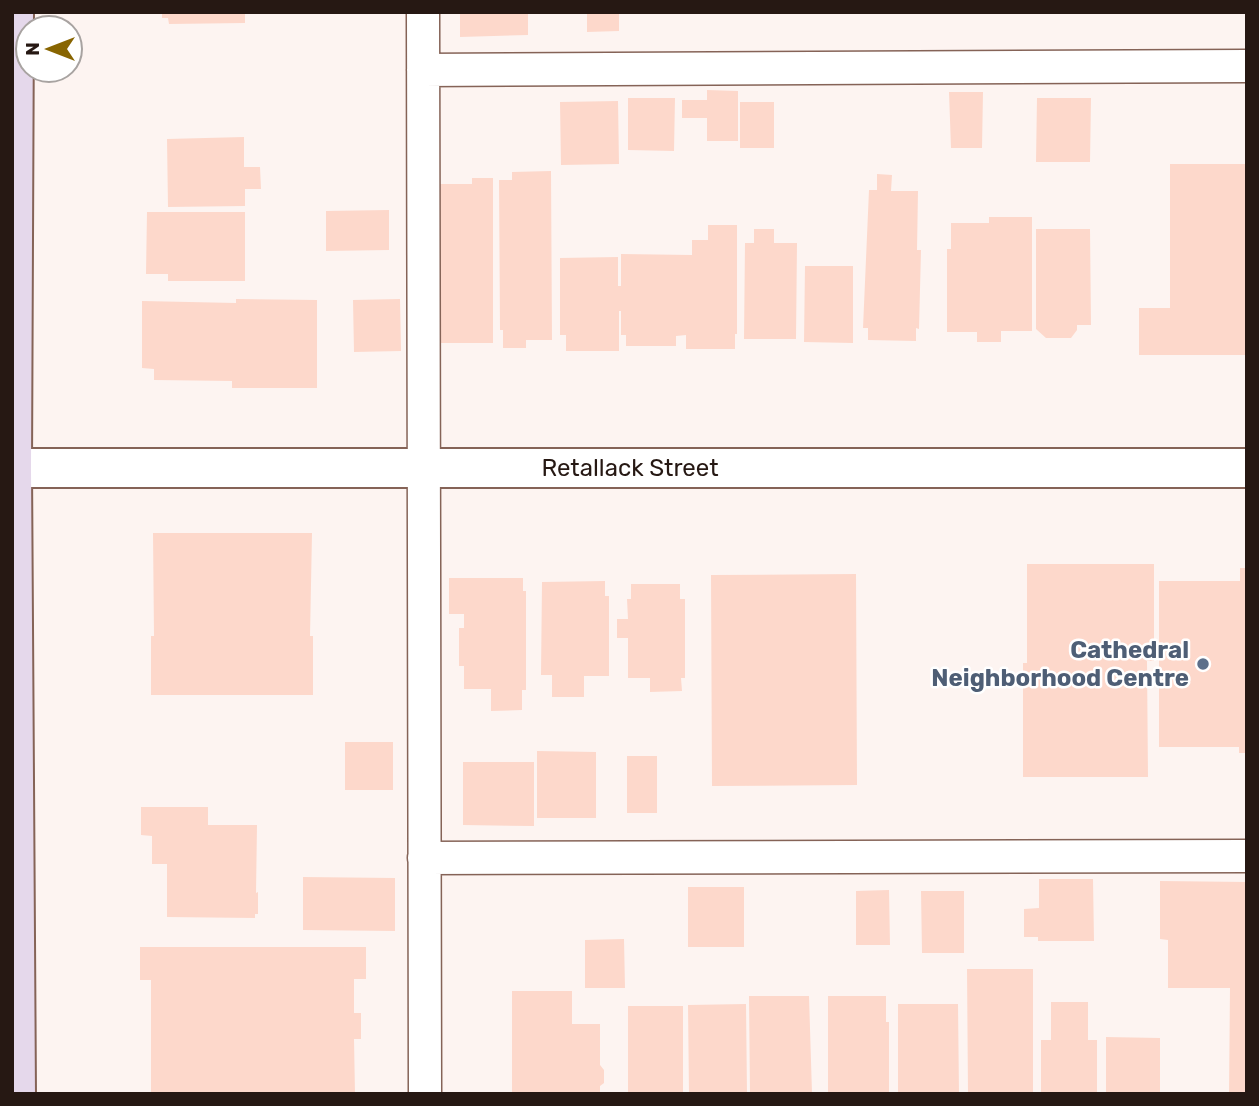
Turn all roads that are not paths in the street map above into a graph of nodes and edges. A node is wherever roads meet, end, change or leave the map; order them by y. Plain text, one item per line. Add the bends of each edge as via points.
1 (14, 12) edge
2 (423, 12) edge
3 (1247, 66) edge
4 (423, 70) junction
5 (12, 468) edge
6 (423, 468) junction
7 (1247, 468) edge
8 (1247, 856) edge
9 (424, 858) junction
10 (16, 1094) edge
11 (425, 1094) edge

1 - 5 street
2 - 4 lane
3 - 4 lane
4 - 6 lane
5 - 6 street, Retallack Street
5 - 10 street
6 - 7 street, Retallack Street
6 - 9 lane
8 - 9 lane
9 - 11 lane

